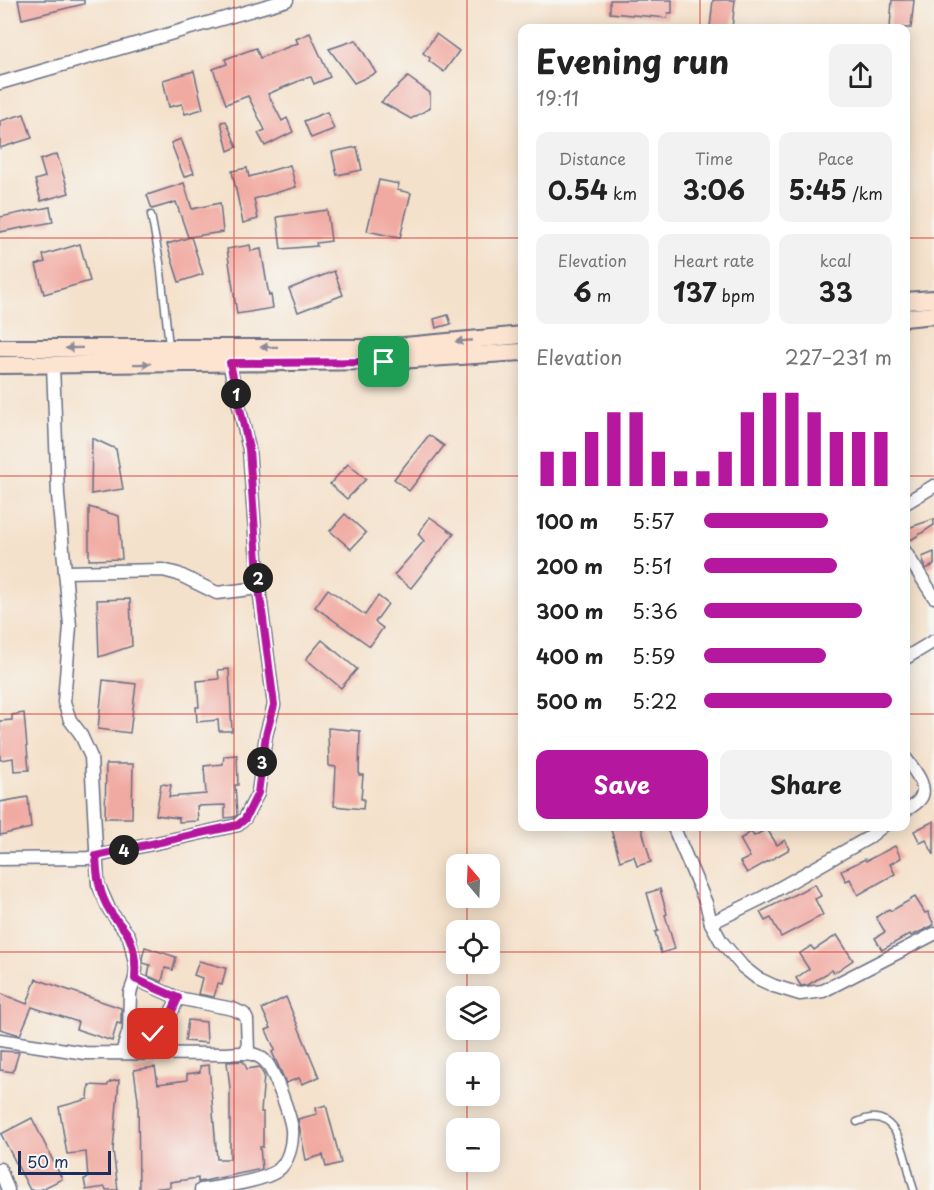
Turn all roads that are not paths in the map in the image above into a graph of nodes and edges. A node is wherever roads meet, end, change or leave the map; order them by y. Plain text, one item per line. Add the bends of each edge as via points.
1 (287, 0) edge
2 (0, 83) edge
3 (151, 215) dead end
4 (934, 299) edge
5 (910, 301) edge
6 (934, 315) edge
7 (910, 317) edge
8 (518, 336) edge
9 (169, 347) junction
10 (0, 348) edge
11 (518, 352) edge
12 (383, 355) junction
13 (230, 363) junction
14 (0, 365) edge
15 (53, 365) junction
16 (934, 486) edge
17 (910, 500) edge
18 (910, 559) edge
19 (65, 572) junction
20 (259, 588) junction
21 (934, 597) edge
22 (934, 641) edge
23 (910, 655) edge
24 (910, 765) edge
25 (910, 807) edge
26 (675, 831) edge
27 (877, 831) edge
28 (96, 856) junction
29 (0, 859) edge
30 (711, 923) junction
31 (934, 934) edge
32 (135, 979) junction
33 (178, 998) junction
34 (0, 1040) edge
35 (124, 1049) junction
36 (248, 1052) junction
37 (857, 1122) dead end
38 (0, 1169) edge
39 (8, 1190) edge
40 (201, 1190) edge
41 (914, 1190) edge

1 - 2 street
3 - 9 lane
4 - 5 street
6 - 7 street
8 -> 12 street
9 -> 10 street
12 -> 9 street
11 - 12 street
12 - 13 street
15 -> 13 street
13 - 20 street via 249,449
14 - 15 street
15 - 19 street
16 - 17 street
18 - 21 street
19 - 20 street via 163,570 217,593
19 - 28 street via 70,626 64,702 91,757
20 - 28 street via 274,705 258,793 245,819 238,825
22 - 23 street
24 - 25 street via 923,790 921,799
26 - 30 street
27 - 30 street
28 - 29 street
28 - 32 street via 98,884 104,900 129,936
30 - 31 street via 743,967 757,978 800,994 823,991
32 - 33 street
32 - 35 street via 129,993 130,1020
33 - 35 street via 168,1020 153,1034
33 - 36 street via 244,1014
34 - 35 street via 85,1053
35 - 36 street
36 - 40 street via 264,1060 275,1078 291,1129 289,1155 278,1170 267,1176
37 - 41 lane via 876,1118 896,1132
38 - 39 street

